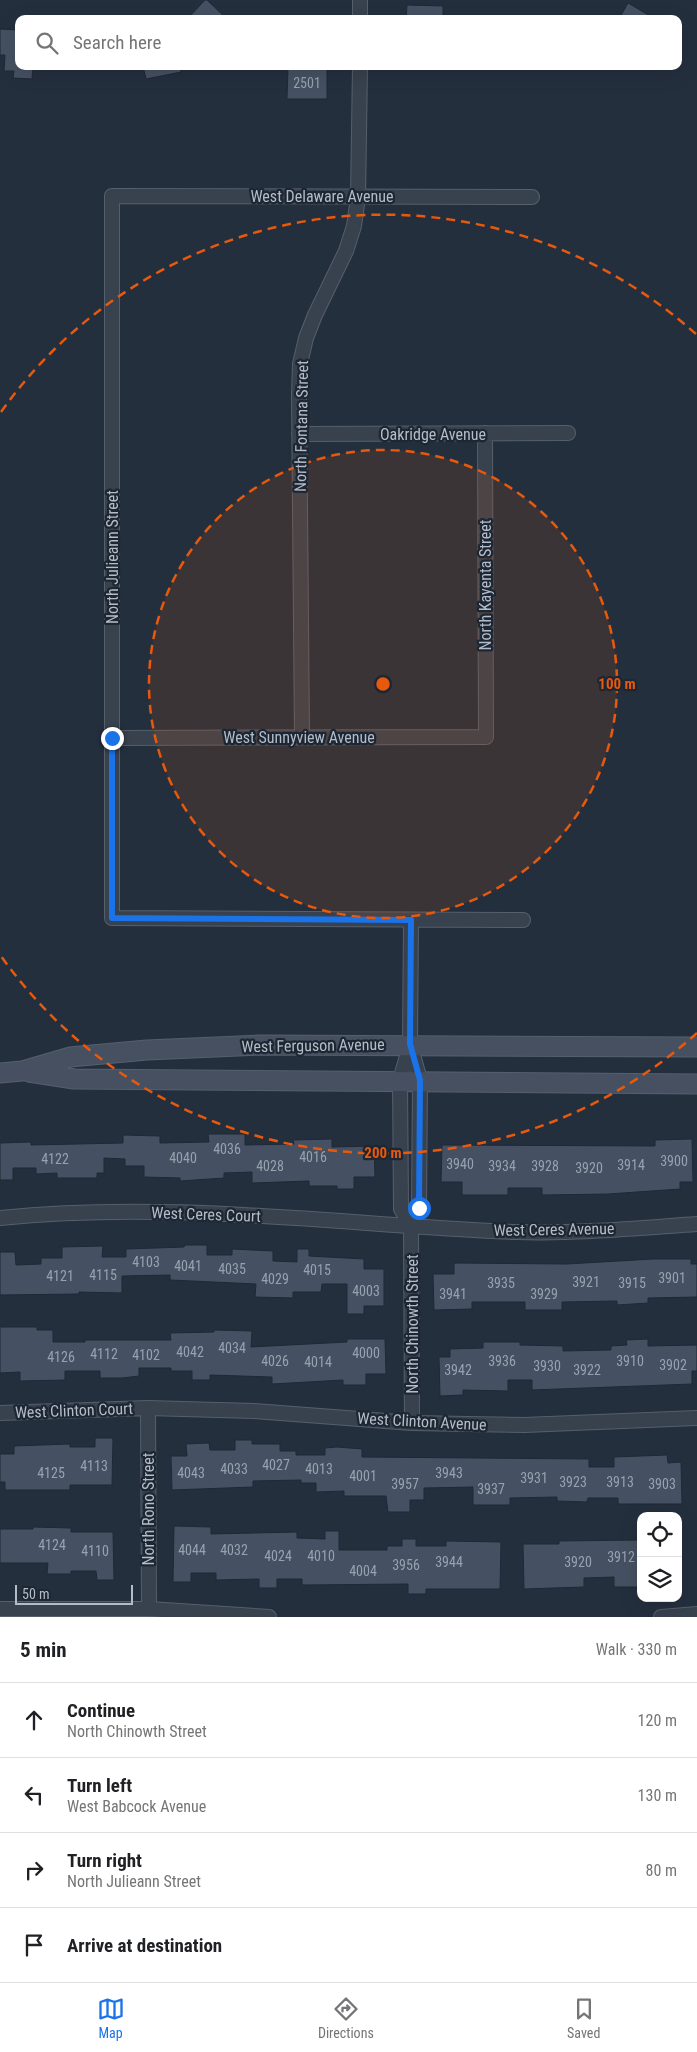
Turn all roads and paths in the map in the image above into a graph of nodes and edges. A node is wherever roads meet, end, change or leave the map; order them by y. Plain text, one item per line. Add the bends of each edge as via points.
1 (360, 0) edge
2 (360, 15) edge
3 (360, 70) edge
4 (112, 196) joint
5 (358, 197) junction
6 (532, 197) dead end
7 (485, 433) junction
8 (568, 433) dead end
9 (299, 434) junction
10 (486, 736) joint
11 (302, 737) junction
12 (112, 738) junction
13 (411, 920) junction
14 (523, 920) dead end
15 (410, 1044) junction
16 (697, 1047) edge
17 (22, 1071) junction
18 (0, 1073) edge
19 (400, 1080) junction
20 (420, 1080) junction
21 (697, 1084) edge
22 (0, 1218) edge
23 (697, 1224) edge
24 (411, 1226) junction
25 (148, 1408) junction
26 (0, 1413) edge
27 (697, 1418) edge
28 (412, 1422) junction
29 (0, 1609) edge
30 (149, 1609) junction
31 (697, 1614) edge
32 (269, 1617) edge
33 (660, 1617) edge

1 - 2 street
3 - 5 street, North Fontana Street
4 - 5 street, West Delaware Avenue
4 - 12 street, North Julieann Street
5 - 6 street, West Delaware Avenue
5 - 9 street, North Fontana Street via 346,251 306,338 300,364
7 - 8 street, Oakridge Avenue
7 - 9 street, Oakridge Avenue
7 - 10 street, North Kayenta Street
9 - 11 street, North Fontana Street
10 - 11 street, West Sunnyview Avenue
11 - 12 street, West Sunnyview Avenue
12 - 13 street, North Julieann Street via 112,918
13 - 14 street
13 - 15 street, North Chinowth Street
15 - 16 street, West Ferguson Avenue
15 - 17 street, West Ferguson Avenue via 270,1044 147,1050 70,1057
15 - 19 street, North Chinowth Street
15 - 20 street, North Chinowth Street
17 - 18 street, West Ferguson Avenue
17 - 19 street, West Ferguson Avenue via 74,1079
19 - 20 street, West Ferguson Avenue
19 - 24 street, North Chinowth Street via 401,1209
20 - 21 street, West Ferguson Avenue
20 - 24 street, North Chinowth Street via 419,1208
22 - 24 street, West Ceres Court via 35,1214 187,1212
23 - 24 street, West Ceres Avenue via 519,1232
24 - 28 street, North Chinowth Street
25 - 26 street, West Clinton Court
25 - 28 street, West Clinton Avenue via 254,1411
25 - 30 street, North Rono Street
27 - 28 street, West Clinton Avenue via 533,1425
29 - 30 street
30 - 32 street
31 - 33 street

